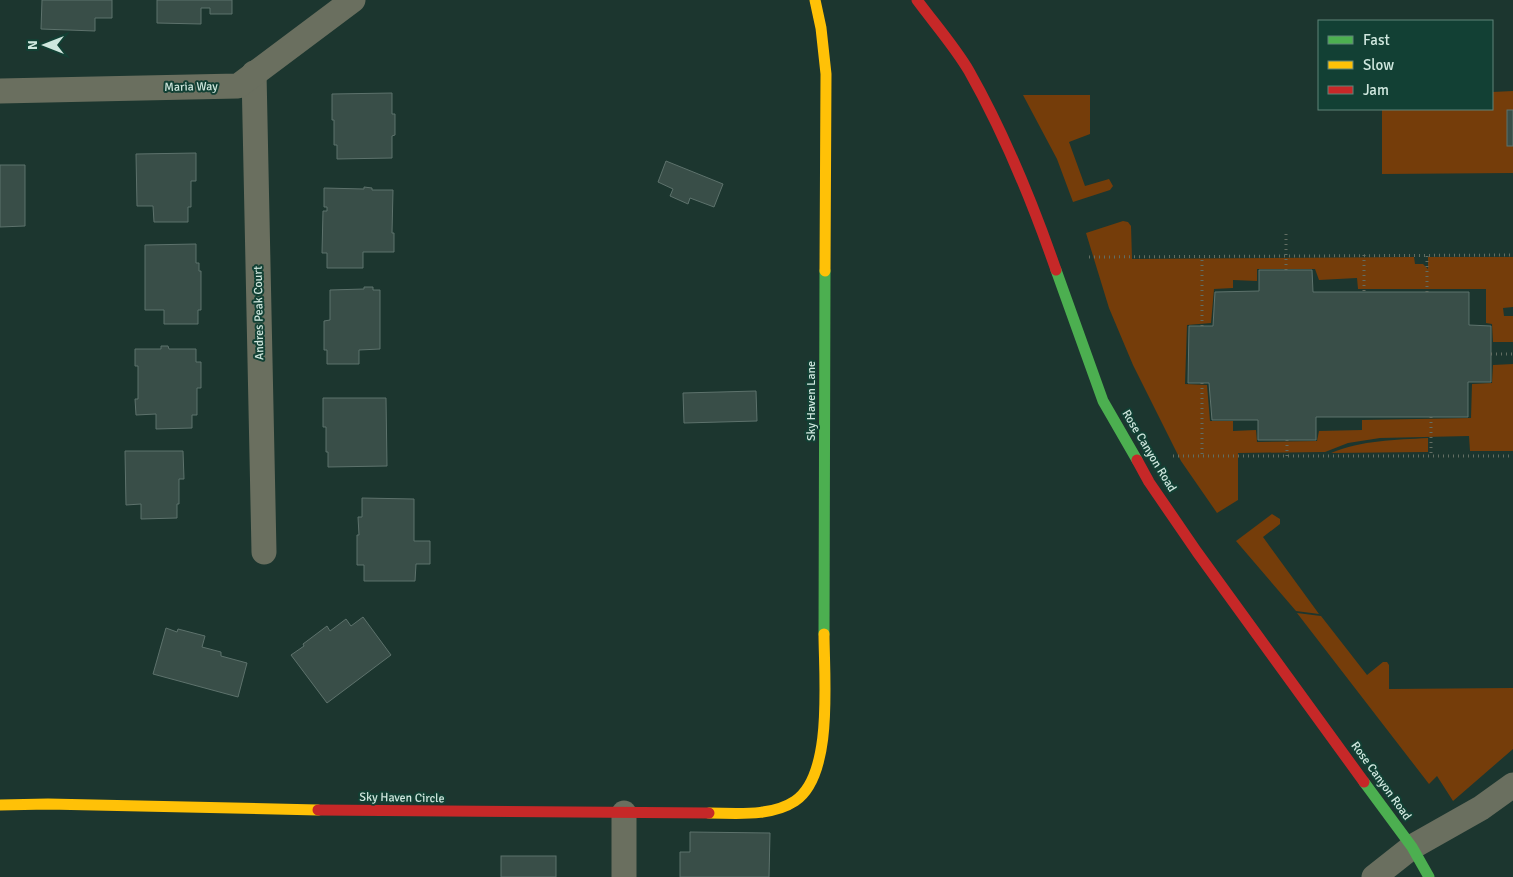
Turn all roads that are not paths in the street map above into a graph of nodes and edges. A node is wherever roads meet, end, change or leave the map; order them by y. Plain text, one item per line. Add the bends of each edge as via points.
1 (353, 0) edge
2 (815, 0) edge
3 (917, 0) edge
4 (254, 73) junction
5 (0, 91) edge
6 (264, 552) dead end
7 (1513, 785) edge
8 (801, 798) joint
9 (0, 805) edge
10 (624, 813) junction
11 (1412, 847) junction
12 (624, 877) edge
13 (1374, 877) edge
14 (1429, 877) edge

1 - 4 street, Maria Way
2 - 8 street, Sky Haven Lane via 826,74 824,728 816,776
3 - 11 street, Rose Canyon Road via 968,70 1002,138 1041,228 1104,401 1149,482
4 - 5 street, Maria Way via 238,86
4 - 6 street, Andres Peak Court
7 - 11 street
8 - 10 street, Sky Haven Circle via 782,808 762,812
9 - 10 street, Sky Haven Circle
10 - 12 street
11 - 13 street
11 - 14 street, Rose Canyon Road

